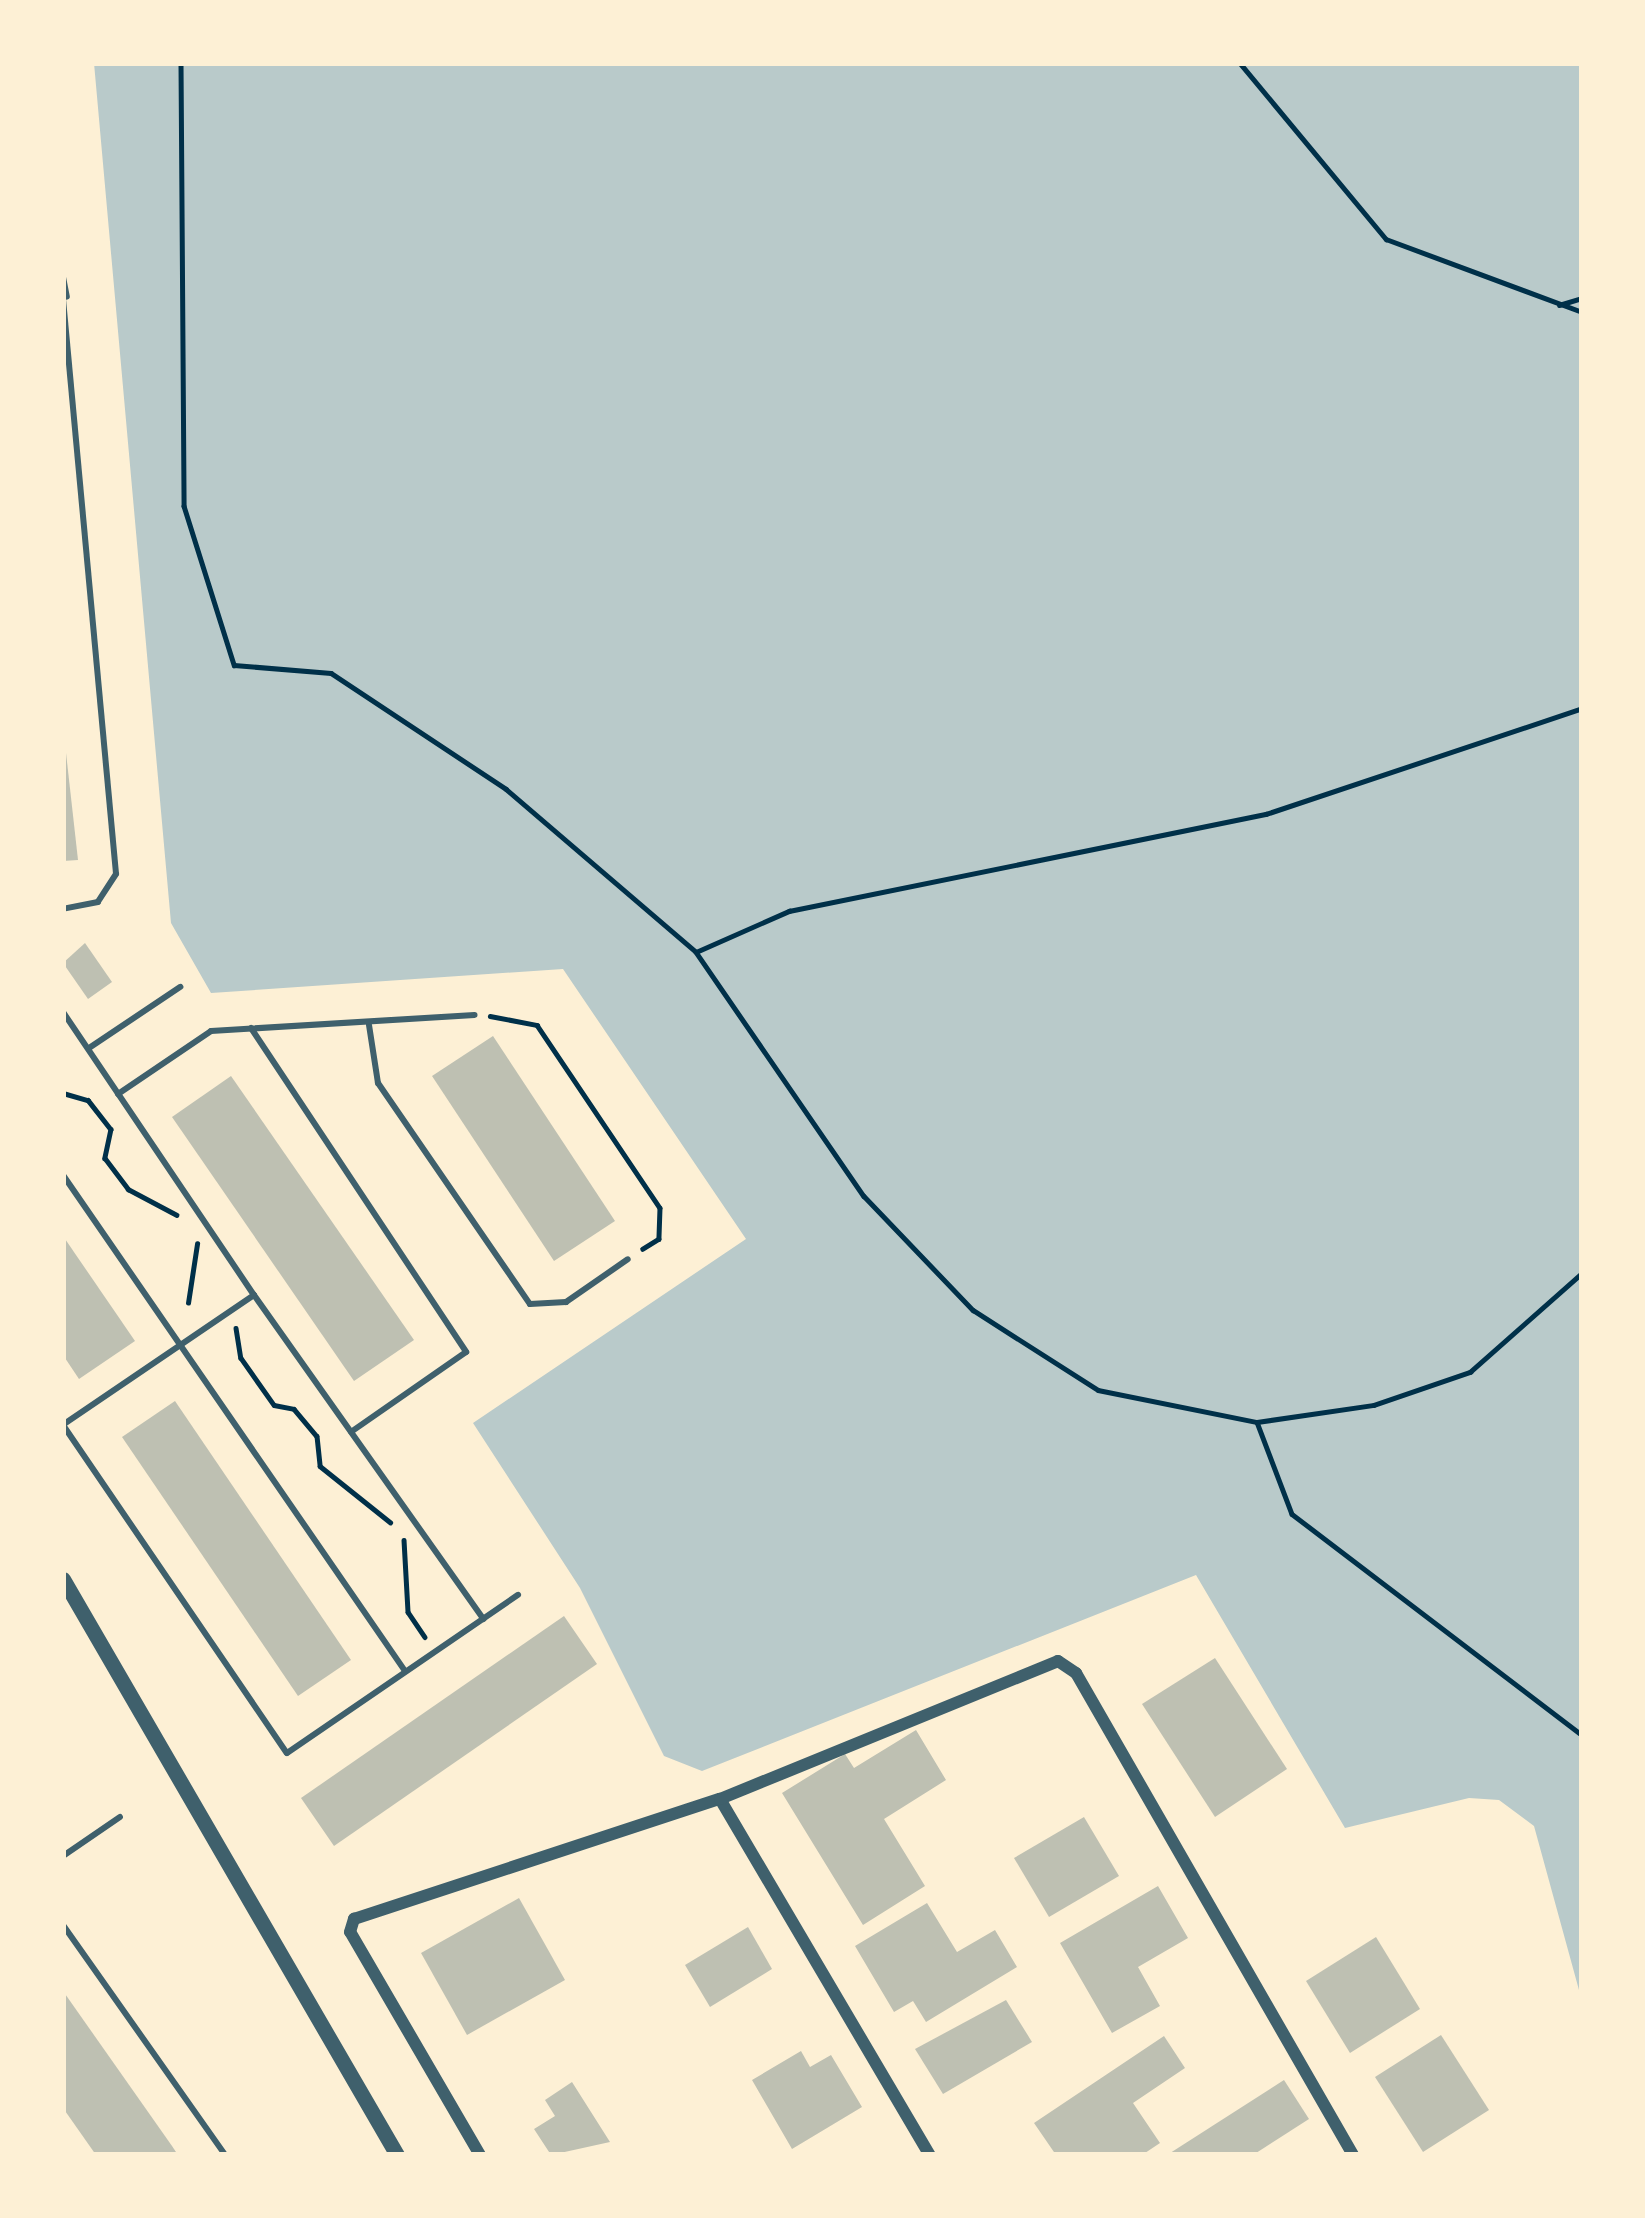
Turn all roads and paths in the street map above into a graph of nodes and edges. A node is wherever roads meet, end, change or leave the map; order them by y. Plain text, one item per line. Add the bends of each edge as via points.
1 (181, 63) edge
2 (1240, 63) edge
3 (63, 277) edge
4 (65, 298) edge
5 (1582, 298) edge
6 (1559, 304) junction
7 (1582, 312) edge
8 (1582, 708) edge
9 (63, 909) edge
10 (696, 952) junction
11 (180, 987) dead end
12 (63, 1012) edge
13 (475, 1015) joint
14 (369, 1025) junction
15 (251, 1028) junction
16 (88, 1049) junction
17 (63, 1093) edge
18 (118, 1094) junction
19 (63, 1175) edge
20 (628, 1259) joint
21 (1582, 1273) edge
22 (254, 1294) junction
23 (188, 1303) dead end
24 (236, 1328) dead end
25 (182, 1343) junction
26 (1256, 1422) junction
27 (63, 1425) edge
28 (351, 1432) junction
29 (63, 1579) edge
30 (518, 1595) dead end
31 (483, 1618) junction
32 (434, 1652) junction
33 (406, 1672) junction
34 (1582, 1736) edge
35 (720, 1799) junction
36 (120, 1817) dead end
37 (63, 1856) edge
38 (63, 1925) edge
39 (225, 2155) edge
40 (397, 2155) edge
41 (481, 2155) edge
42 (930, 2155) edge
43 (1353, 2155) edge

1 - 10 path via 184,506 234,665 331,673 506,789
2 - 6 path via 1386,239
3 - 4 lane
4 - 9 lane via 116,874 98,902
5 - 6 path
6 - 7 path
8 - 10 path via 1266,814 789,911
10 - 26 path via 864,1196 973,1310 1098,1390
11 - 16 lane
12 - 16 lane
13 - 14 lane
13 - 20 path via 537,1025 660,1208 658,1239
14 - 15 lane
14 - 20 lane via 378,1083 530,1304 566,1302
15 - 18 lane via 211,1031
15 - 28 lane via 466,1352
16 - 18 lane
17 - 23 path via 88,1100 111,1129 105,1158 128,1189 177,1215 198,1246
18 - 22 lane
19 - 25 lane
21 - 26 path via 1470,1372 1374,1405
22 - 25 lane
22 - 28 lane
24 - 32 path via 241,1358 274,1405 294,1409 317,1436 320,1466 403,1535 408,1612
25 - 27 lane
25 - 33 lane
26 - 34 path via 1292,1514
27 - 33 lane via 287,1753
28 - 31 lane
29 - 40 street
30 - 31 lane
31 - 32 lane
32 - 33 lane
35 - 41 street via 354,1919 350,1932
35 - 42 street
35 - 43 street via 1049,1662 1076,1673
36 - 37 lane
38 - 39 lane

